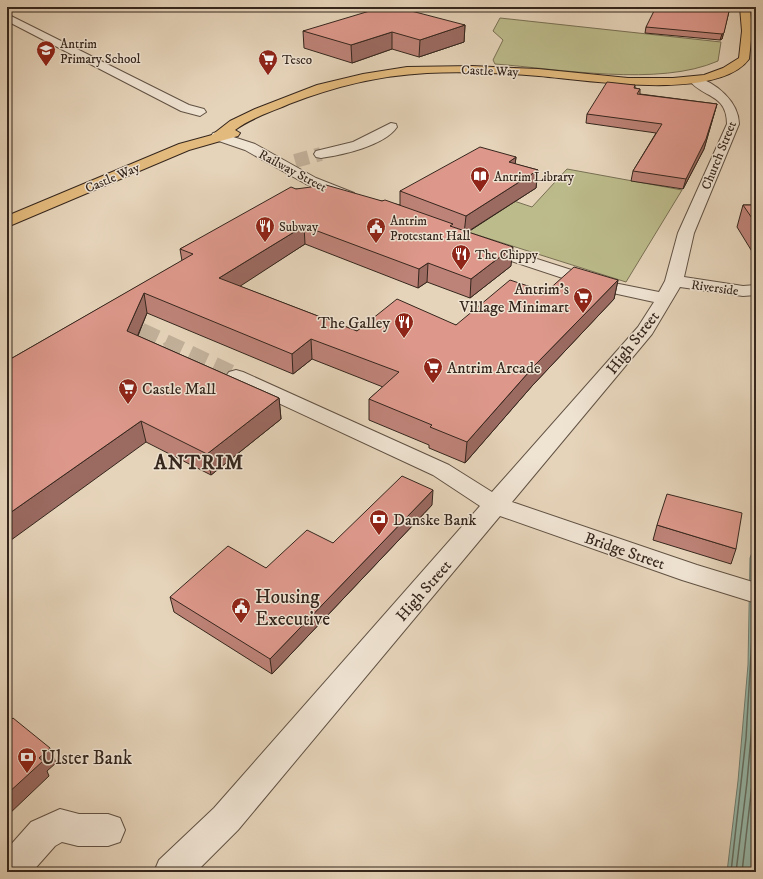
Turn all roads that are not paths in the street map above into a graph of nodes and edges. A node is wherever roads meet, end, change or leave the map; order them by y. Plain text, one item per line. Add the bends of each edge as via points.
1 (745, 7) edge
2 (7, 17) edge
3 (695, 80) junction
4 (200, 112) dead end
5 (391, 127) dead end
6 (218, 136) junction
7 (321, 154) tunnel mouth
8 (364, 201) edge
9 (7, 222) edge
10 (470, 242) edge
11 (674, 281) junction
12 (756, 290) edge
13 (665, 299) junction
14 (236, 376) tunnel mouth
15 (495, 505) junction
16 (756, 593) edge
17 (108, 830) dead end
18 (9, 872) edge
19 (171, 872) edge

1 - 3 main road via 747,31 744,59 727,70
2 - 4 street via 184,108
3 - 6 main road, Castle Way via 646,82 516,71 396,71 340,82 288,100 276,117 252,128
3 - 11 street, Church Street via 723,99 733,111 734,118 686,233
5 - 7 street via 376,138
6 - 8 street, Railway Street via 289,163 329,189
6 - 9 main road, Castle Way via 184,147
10 - 13 street via 605,286
11 - 12 street, Riverside via 743,291
11 - 13 street, Church Street
13 - 15 street, High Street via 645,330
14 - 15 street, Bridge Street via 441,470
15 - 16 street, Bridge Street
15 - 19 street, High Street via 226,819
17 - 18 street via 78,830 60,825 43,834

